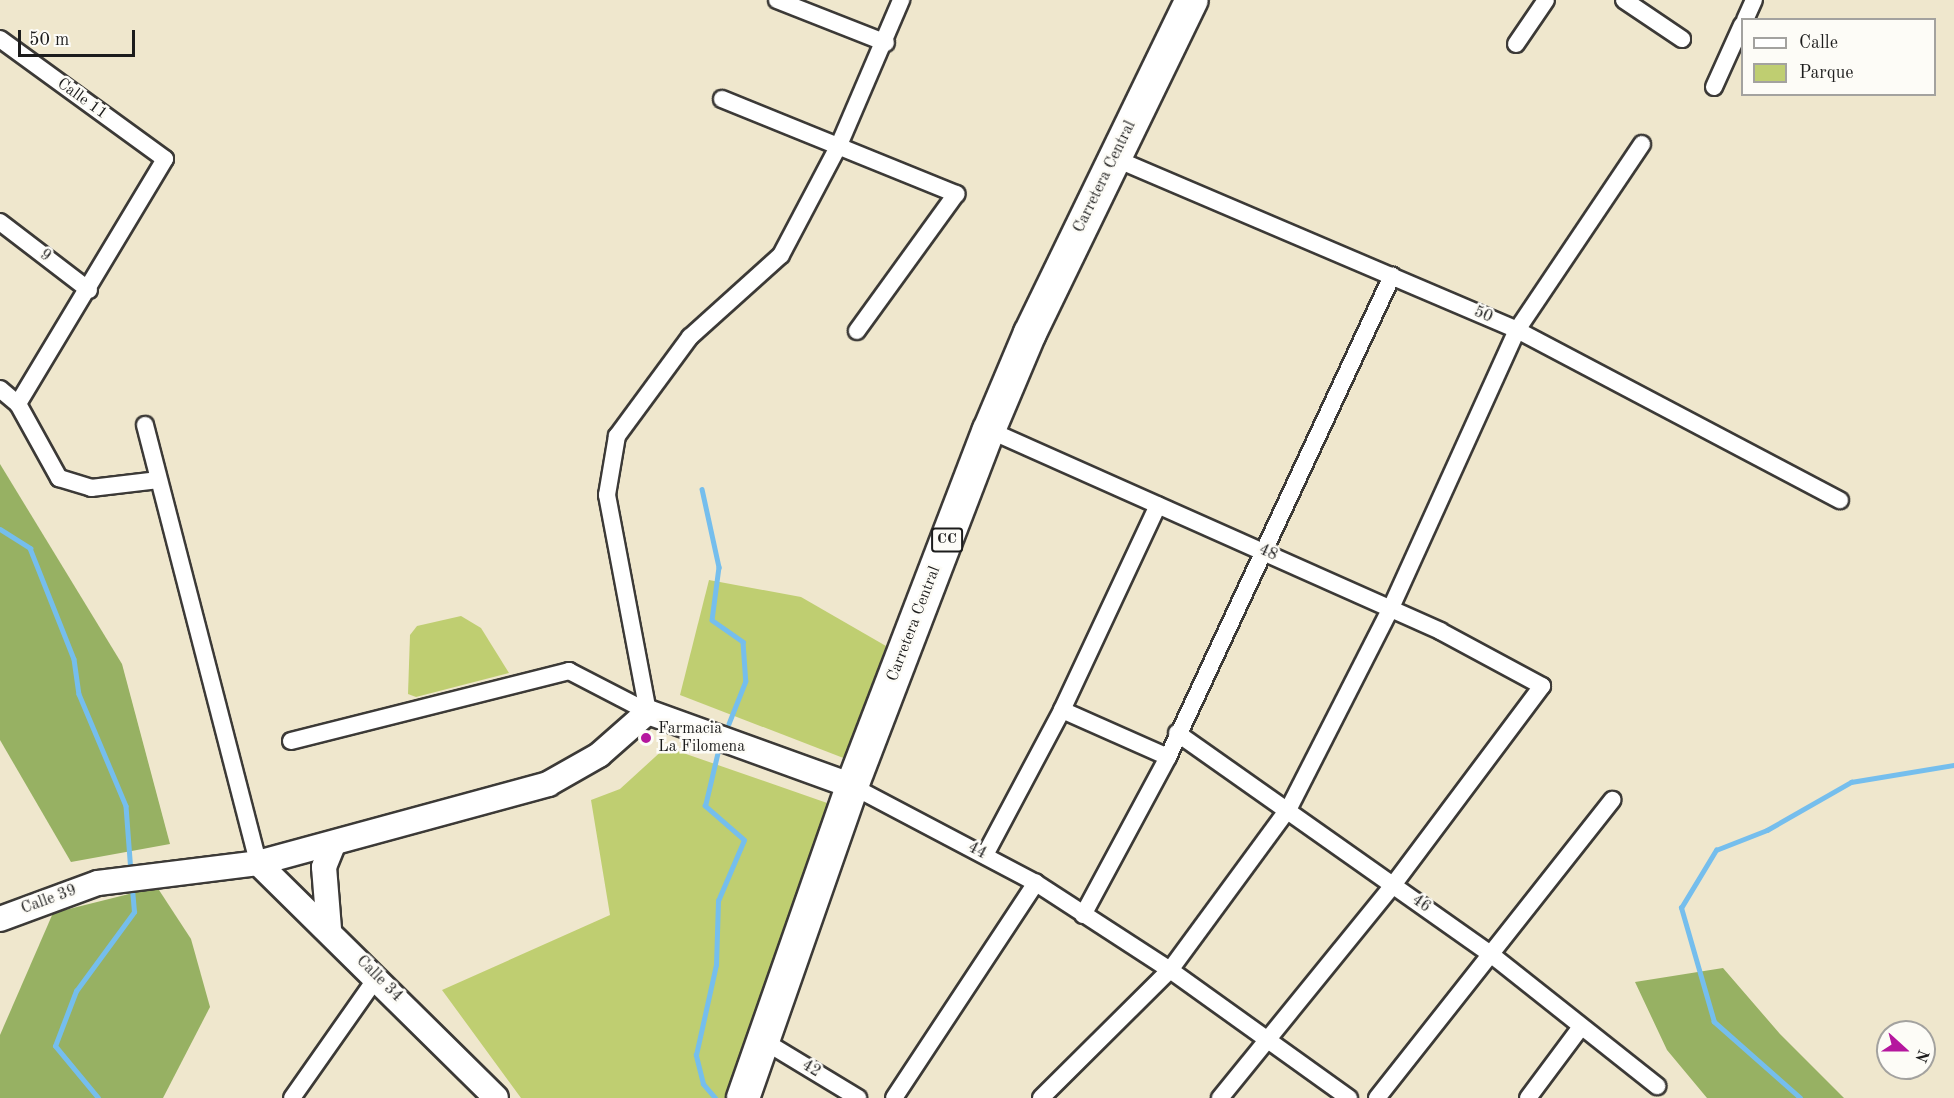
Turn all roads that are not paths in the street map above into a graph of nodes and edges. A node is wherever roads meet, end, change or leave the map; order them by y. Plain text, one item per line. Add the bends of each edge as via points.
1 (777, 0) edge
2 (901, 0) edge
3 (1192, 0) edge
4 (1546, 0) edge
5 (1624, 0) edge
6 (1754, 0) edge
7 (1746, 18) edge
8 (1741, 29) edge
9 (0, 39) edge
10 (1682, 39) dead end
11 (886, 43) junction
12 (1516, 44) dead end
13 (1714, 87) dead end
14 (722, 99) dead end
15 (1642, 144) dead end
16 (839, 145) junction
17 (1114, 158) junction
18 (1, 224) edge
19 (1392, 276) junction
20 (89, 290) junction
21 (1517, 330) junction
22 (857, 331) dead end
23 (0, 389) edge
24 (18, 404) junction
25 (146, 425) dead end
26 (989, 430) junction
27 (159, 480) junction
28 (1840, 500) dead end
29 (1158, 504) junction
30 (1264, 551) junction
31 (1390, 610) junction
32 (1062, 710) junction
33 (648, 712) junction
34 (1177, 733) junction
35 (291, 741) dead end
36 (1168, 757) junction
37 (852, 786) junction
38 (1612, 800) dead end
39 (1289, 807) junction
40 (333, 845) junction
41 (985, 855) junction
42 (258, 863) junction
43 (1036, 883) junction
44 (1394, 884) junction
45 (1083, 915) junction
46 (0, 919) edge
47 (329, 929) junction
48 (1488, 952) junction
49 (1170, 970) junction
50 (377, 977) junction
51 (1581, 1027) junction
52 (764, 1041) junction
53 (1269, 1043) junction
54 (1657, 1086) dead end
55 (1047, 1092) edge
56 (292, 1098) edge
57 (496, 1098) edge
58 (743, 1098) edge
59 (858, 1098) edge
60 (894, 1098) edge
61 (1066, 1098) edge
62 (1220, 1098) edge
63 (1349, 1098) edge
64 (1377, 1098) edge
65 (1528, 1098) edge

1 - 11 street
2 - 11 street
3 - 17 highway, Carretera Central / CC
4 - 12 street
5 - 10 street
6 - 7 street
8 - 13 street
9 - 20 street, Calle 11 via 165,159
11 - 16 street
14 - 16 street
15 - 21 street
16 - 22 street via 956,194
16 - 33 street via 781,255 690,337 617,436 607,495
17 - 19 street, 50
17 - 26 highway, Carretera Central / CC
18 - 20 street, 9
19 - 21 street, 50
19 - 30 street
20 - 24 street
21 - 28 street, 50
21 - 31 street
23 - 24 street
24 - 27 street via 59,478 91,488
25 - 27 street
26 - 29 street, 48
26 - 37 highway, Carretera Central / CC
27 - 42 street
29 - 30 street, 48
29 - 32 street
30 - 31 street, 48
30 - 34 street
31 - 39 street
31 - 44 street, 48 via 1542,686
32 - 36 street
32 - 41 street
33 - 35 street, 44 via 569,670
33 - 37 street, 44
33 - 40 street, Calle 39 via 599,755 548,784
34 - 36 street
34 - 39 street, 46
36 - 45 street
37 - 41 street, 44
37 - 52 highway, Carretera Central / CC
38 - 48 street
39 - 44 street, 46
39 - 49 street
40 - 42 street, Calle 39
40 - 47 street via 324,867
41 - 43 street, 44
42 - 46 street, Calle 39 via 98,883
42 - 47 street, Calle 34
43 - 45 street, 44
43 - 60 street
44 - 48 street, 46
44 - 53 street
45 - 49 street, 44
47 - 50 street, Calle 34
48 - 51 street, 46
48 - 64 street
49 - 53 street, 44
49 - 55 street
50 - 56 street
50 - 57 street, Calle 34
51 - 54 street, 46
51 - 65 street
52 - 58 highway, Carretera Central / CC
52 - 59 street, 42
53 - 62 street
53 - 63 street, 44
55 - 61 street

